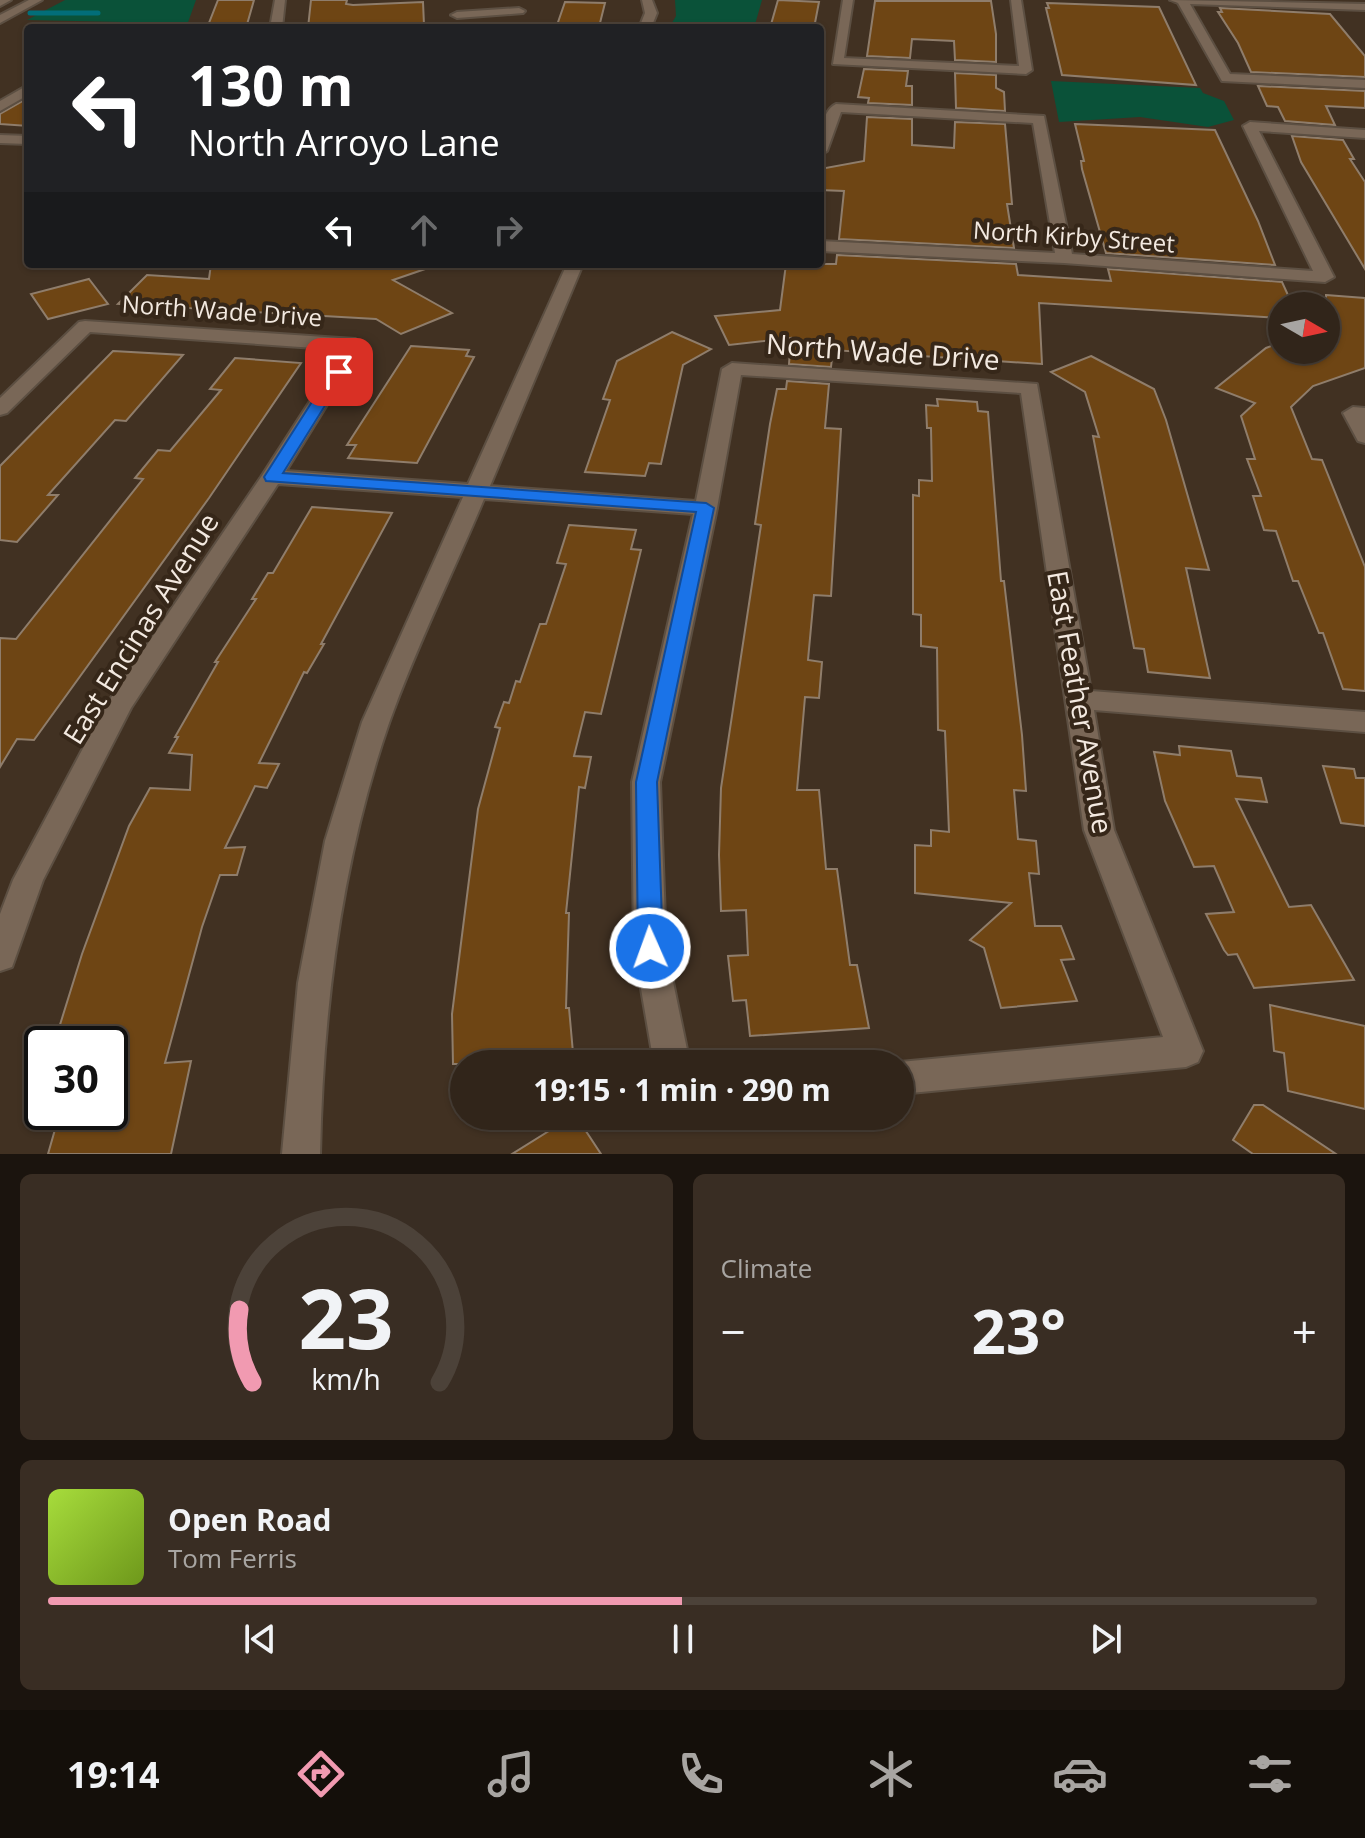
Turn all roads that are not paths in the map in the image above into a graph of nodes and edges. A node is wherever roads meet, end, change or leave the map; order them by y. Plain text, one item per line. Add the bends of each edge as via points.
1 (6, 0) edge
2 (37, 0) edge
3 (280, 0) edge
4 (453, 0) edge
5 (647, 0) edge
6 (848, 0) edge
7 (1016, 0) edge
8 (1175, 0) edge
9 (1182, 0) edge
10 (0, 3) edge
11 (1359, 7) edge
12 (519, 11) dead end
13 (457, 15) junction
14 (0, 20) edge
15 (1365, 20) edge
16 (277, 24) edge
17 (457, 24) edge
18 (647, 24) edge
19 (1365, 84) edge
20 (24, 92) edge
21 (0, 107) edge
22 (1365, 134) edge
23 (0, 139) edge
24 (24, 140) edge
25 (824, 142) edge
26 (824, 246) edge
27 (1064, 258) junction
28 (573, 268) edge
29 (355, 345) joint
30 (1030, 388) joint
31 (0, 409) edge
32 (1359, 414) edge
33 (1365, 437) edge
34 (272, 477) junction
35 (477, 493) junction
36 (706, 508) junction
37 (1079, 699) junction
38 (1365, 722) edge
39 (0, 957) edge
40 (669, 1050) edge
41 (914, 1077) edge
42 (301, 1154) edge

1 - 10 street
2 - 14 street
3 - 16 street
4 - 13 street
5 - 18 street via 651,13
6 - 7 street via 837,61 1026,70
8 - 9 street
9 - 11 street
9 - 19 street via 1226,78
11 - 15 street
12 - 13 street
13 - 17 street
20 - 21 street
22 - 27 street, North Kirby Street via 1250,126 1325,277
23 - 24 street
25 - 27 street via 836,108 1039,119
26 - 27 street, North Kirby Street
28 - 35 street
29 - 31 street, North Wade Drive via 85,326
29 - 34 street, East Encinas Avenue
30 - 36 street, North Wade Drive via 732,369
30 - 37 street, East Feather Avenue
32 - 33 street
34 - 35 street
34 - 39 street, East Encinas Avenue via 119,705 28,880
35 - 36 street
35 - 42 street via 376,722 345,826 311,1012
36 - 40 street via 646,782 650,948
37 - 38 street
37 - 41 street, East Feather Avenue via 1099,830 1186,1051

